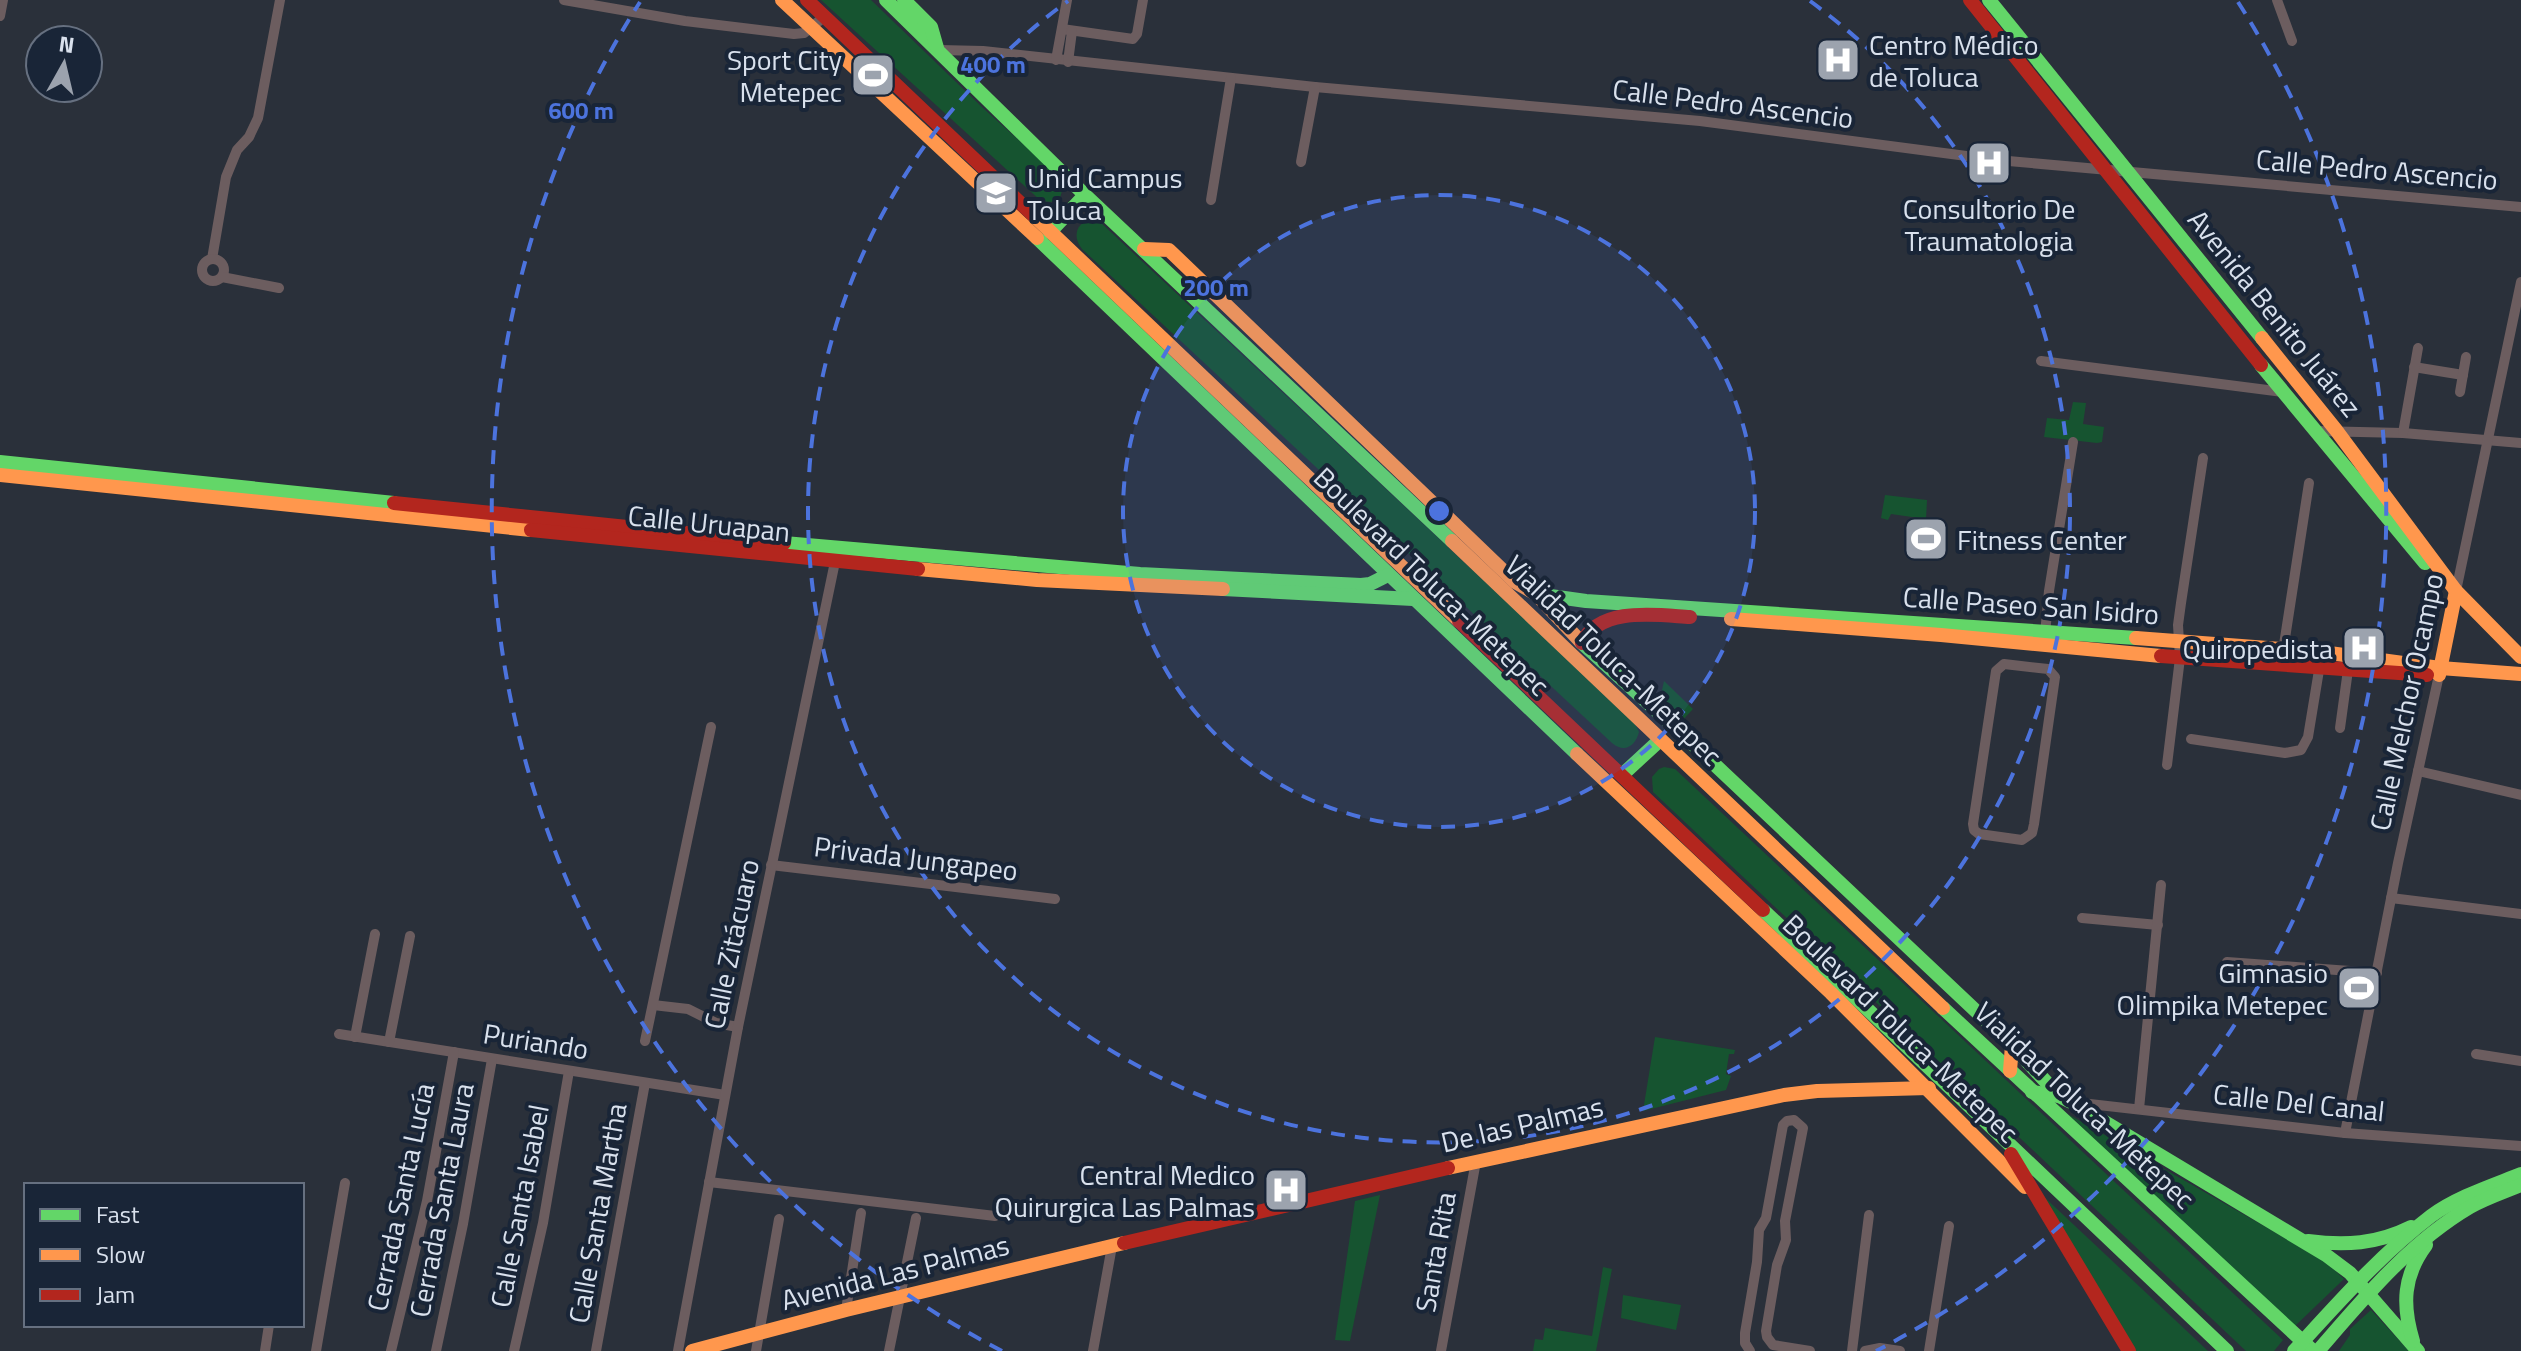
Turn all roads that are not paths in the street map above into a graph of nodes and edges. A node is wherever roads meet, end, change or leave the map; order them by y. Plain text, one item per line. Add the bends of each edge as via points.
1 (3, 0) edge
2 (280, 0) edge
3 (564, 0) edge
4 (782, 0) edge
5 (807, 0) edge
6 (886, 0) edge
7 (904, 0) edge
8 (1067, 0) edge
9 (1143, 0) edge
10 (1970, 0) edge
11 (1989, 0) edge
12 (2277, 0) edge
13 (0, 16) edge
14 (824, 17) junction
15 (812, 28) junction
16 (1067, 30) junction
17 (2292, 41) dead end
18 (939, 49) junction
19 (1056, 60) junction
20 (1068, 62) junction
21 (1231, 78) junction
22 (1315, 87) junction
23 (936, 124) junction
24 (920, 127) junction
25 (934, 140) junction
26 (1301, 162) dead end
27 (2107, 169) junction
28 (2126, 170) junction
29 (1085, 195) junction
30 (1211, 200) dead end
31 (2521, 207) edge
32 (1050, 232) junction
33 (1144, 249) junction
34 (212, 259) junction
35 (222, 277) junction
36 (2521, 282) edge
37 (279, 288) dead end
38 (2516, 329) edge
39 (2418, 348) dead end
40 (2466, 357) dead end
41 (2041, 361) dead end
42 (2414, 367) junction
43 (2463, 375) junction
44 (2283, 392) junction
45 (2460, 392) dead end
46 (2336, 430) junction
47 (2316, 431) junction
48 (2403, 433) junction
49 (2487, 441) junction
50 (2073, 442) dead end
51 (2521, 443) edge
52 (2203, 458) dead end
53 (0, 462) edge
54 (45, 473) junction
55 (0, 475) edge
56 (2309, 483) dead end
57 (1356, 533) junction
58 (836, 556) junction
59 (1388, 575) junction
60 (1493, 580) junction
61 (1515, 582) junction
62 (1536, 594) junction
63 (2455, 596) junction
64 (1413, 599) junction
65 (1550, 635) junction
66 (2039, 637) junction
67 (1578, 640) junction
68 (2179, 641) junction
69 (2114, 644) junction
70 (2322, 652) junction
71 (2282, 657) junction
72 (2521, 657) edge
73 (2180, 658) junction
74 (2031, 666) junction
75 (2320, 668) junction
76 (1586, 670) junction
77 (2348, 670) junction
78 (2440, 671) junction
79 (2521, 677) edge
80 (711, 727) dead end
81 (2340, 728) dead end
82 (2191, 739) dead end
83 (1660, 740) junction
84 (2167, 765) dead end
85 (2418, 771) junction
86 (1622, 775) junction
87 (1640, 792) junction
88 (2521, 795) edge
89 (1624, 798) junction
90 (1639, 812) junction
91 (771, 865) junction
92 (2161, 885) dead end
93 (2391, 898) junction
94 (1055, 899) dead end
95 (2521, 914) edge
96 (2082, 918) dead end
97 (2158, 925) junction
98 (375, 934) dead end
99 (410, 936) dead end
100 (2227, 962) dead end
101 (1823, 967) junction
102 (2377, 973) junction
103 (1831, 993) junction
104 (653, 1005) junction
105 (738, 1027) junction
106 (339, 1034) dead end
107 (355, 1037) junction
108 (645, 1041) dead end
109 (389, 1042) junction
110 (2012, 1045) junction
111 (454, 1052) junction
112 (2476, 1054) dead end
113 (1920, 1058) junction
114 (492, 1059) junction
115 (2521, 1061) edge
116 (1910, 1070) junction
117 (569, 1071) junction
118 (2010, 1071) junction
119 (645, 1083) junction
120 (1949, 1086) junction
121 (1927, 1088) junction
122 (2032, 1092) junction
123 (725, 1095) junction
124 (2059, 1096) junction
125 (2073, 1103) junction
126 (2139, 1109) junction
127 (2345, 1133) junction
128 (2000, 1134) junction
129 (2521, 1146) edge
130 (1476, 1161) junction
131 (2521, 1174) edge
132 (709, 1182) junction
133 (345, 1183) dead end
134 (2521, 1185) edge
135 (2042, 1204) junction
136 (861, 1213) dead end
137 (1869, 1215) dead end
138 (995, 1216) dead end
139 (916, 1218) dead end
140 (1766, 1218) junction
141 (779, 1219) dead end
142 (2440, 1219) junction
143 (1785, 1221) junction
144 (1949, 1226) dead end
145 (2301, 1240) junction
146 (1112, 1246) junction
147 (1757, 1262) junction
148 (1777, 1265) junction
149 (2358, 1281) junction
150 (2369, 1293) junction
151 (900, 1297) junction
152 (846, 1310) junction
153 (269, 1327) edge
154 (760, 1334) junction
155 (2416, 1348) edge
156 (2128, 1350) edge
157 (265, 1351) edge
158 (316, 1351) edge
159 (391, 1351) edge
160 (436, 1351) edge
161 (514, 1351) edge
162 (596, 1351) edge
163 (678, 1351) edge
164 (692, 1351) edge
165 (756, 1351) edge
166 (889, 1351) edge
167 (1093, 1351) edge
168 (1441, 1351) edge
169 (1750, 1351) edge
170 (1810, 1351) edge
171 (1852, 1351) edge
172 (1865, 1351) edge
173 (1900, 1351) edge
174 (1929, 1351) edge
175 (2227, 1351) edge
176 (2294, 1351) edge
177 (2316, 1351) edge

1 - 13 street
2 - 34 street via 258,118 226,177
3 - 15 street via 794,34
4 - 15 main road, Boulevard Toluca-Metepec
5 - 14 main road
6 - 18 main road, Vialidad Toluca-Metepec
7 - 18 main road via 931,27
8 - 16 street
9 - 16 street via 1133,39
10 - 27 main road, Avenida Benito Juárez
11 - 28 main road, Avenida Benito Juárez
12 - 17 street
14 - 15 street
14 - 23 main road
15 - 24 main road, Boulevard Toluca-Metepec
16 - 19 street
16 - 20 street
18 - 19 street, Calle Pedro Ascencio
18 - 29 main road, Vialidad Toluca-Metepec
19 - 20 street, Calle Pedro Ascencio
20 - 21 street, Calle Pedro Ascencio
21 - 22 street, Calle Pedro Ascencio
21 - 30 street
22 - 26 street
22 - 27 street, Calle Pedro Ascencio via 1700,121
23 - 24 main road
23 - 25 main road
23 - 32 main road
24 - 25 main road, Boulevard Toluca-Metepec
25 - 57 main road, Boulevard Toluca-Metepec
27 - 28 street, Calle Pedro Ascencio
27 - 44 main road, Avenida Benito Juárez
28 - 31 street, Calle Pedro Ascencio
28 - 46 main road, Avenida Benito Juárez
29 - 32 main road
29 - 33 main road, Vialidad Toluca-Metepec
32 - 57 main road
33 - 60 main road, Vialidad Toluca-Metepec
33 - 61 main road, Boulevard Toluca-Metepec via 1169,250
34 - 35 street via 222,263
34 - 35 street via 203,266 203,274 212,281
35 - 37 street
36 - 38 street, Calle Melchor Ocampo
38 - 49 street, Calle Melchor Ocampo
39 - 42 street
40 - 43 street
41 - 44 street
42 - 43 street
42 - 48 street
43 - 45 street
44 - 47 main road, Avenida Benito Juárez
46 - 47 street
46 - 48 street
46 - 63 main road, Avenida Benito Juárez
47 - 63 main road, Avenida Benito Juárez
48 - 49 street
49 - 51 street
49 - 63 street, Calle Melchor Ocampo
50 - 66 street
52 - 68 street
53 - 54 main road, Calle Uruapan
54 - 55 main road, Calle Uruapan
54 - 58 main road, Calle Uruapan
56 - 71 street
57 - 59 main road, Boulevard Toluca-Metepec
57 - 86 main road
58 - 59 main road, Calle Uruapan via 1361,585
58 - 64 main road, Calle Uruapan via 1037,580
58 - 91 street, Calle Zitácuaro
59 - 64 main road, Boulevard Toluca-Metepec
60 - 61 main road
60 - 65 main road, Vialidad Toluca-Metepec
61 - 62 main road, Boulevard Toluca-Metepec
62 - 66 main road, Calle Paseo San Isidro
62 - 67 main road, Boulevard Toluca-Metepec
63 - 72 main road, Avenida Benito Juárez
63 - 78 main road, Calle Melchor Ocampo
64 - 89 main road, Boulevard Toluca-Metepec
65 - 67 main road
65 - 76 main road, Vialidad Toluca-Metepec
66 - 67 main road, Calle Paseo San Isidro via 1653,615 1602,622
66 - 69 main road, Calle Paseo San Isidro
66 - 74 street
67 - 76 main road
67 - 110 main road, Boulevard Toluca-Metepec
68 - 69 main road, Calle Paseo San Isidro
68 - 71 main road, Calle Paseo San Isidro
68 - 73 street
69 - 73 main road, Calle Paseo San Isidro
70 - 71 main road, Calle Paseo San Isidro
70 - 75 street
70 - 78 main road, Calle Paseo San Isidro
71 - 73 main road, Calle Paseo San Isidro
71 - 75 main road, Calle Paseo San Isidro
73 - 84 street
74 - 74 street via 2004,664 1996,671 1973,817 1979,834 2022,840 2032,833 2055,677 2048,669
75 - 77 main road, Calle Paseo San Isidro
75 - 82 street via 2301,750 2285,753
76 - 83 main road, Vialidad Toluca-Metepec
77 - 78 main road, Calle Paseo San Isidro
77 - 81 street
78 - 79 main road, Calle Paseo San Isidro
78 - 85 street, Calle Melchor Ocampo
80 - 104 street
83 - 86 main road
83 - 118 main road, Vialidad Toluca-Metepec
85 - 88 street
85 - 93 street, Calle Melchor Ocampo
86 - 87 main road
87 - 89 main road
87 - 90 main road
87 - 101 main road
89 - 90 main road, Boulevard Toluca-Metepec
90 - 103 main road, Boulevard Toluca-Metepec
91 - 94 street, Privada Jungapeo
91 - 105 street, Calle Zitácuaro
92 - 97 street
93 - 95 street
93 - 102 street, Calle Melchor Ocampo
96 - 97 street
97 - 126 street
98 - 107 street
99 - 109 street
100 - 102 street
101 - 103 main road
101 - 113 main road
102 - 127 street, Calle Melchor Ocampo
103 - 116 main road, Boulevard Toluca-Metepec
104 - 105 street via 688,1009
104 - 108 street
105 - 123 street, Calle Zitácuaro
106 - 107 street, Puriando
107 - 109 street, Puriando
109 - 111 street, Puriando
110 - 118 main road
110 - 124 main road, Boulevard Toluca-Metepec
111 - 114 street, Puriando
111 - 159 street, Cerrada Santa Lucía via 427,1201
112 - 115 street
113 - 116 main road
113 - 120 main road
114 - 117 street, Puriando
114 - 160 street, Cerrada Santa Laura
116 - 121 main road, Boulevard Toluca-Metepec
117 - 119 street, Puriando
117 - 161 street, Calle Santa Isabel
118 - 122 main road, Vialidad Toluca-Metepec
119 - 123 street, Puriando
119 - 162 street, Calle Santa Martha
120 - 121 main road, De las Palmas
120 - 128 main road
121 - 130 main road, De las Palmas via 1784,1095
121 - 135 main road, Boulevard Toluca-Metepec
122 - 124 main road
122 - 177 main road, Vialidad Toluca-Metepec
123 - 132 street, Calle Zitácuaro
124 - 125 main road
125 - 126 street, Calle Del Canal
125 - 145 main road
126 - 127 street, Calle Del Canal
127 - 129 street, Calle Del Canal
128 - 135 main road
128 - 175 main road
130 - 146 main road, De las Palmas
130 - 168 street, Santa Rita
131 - 142 main road via 2475,1193
132 - 138 street
132 - 163 street, Calle Zitácuaro
133 - 158 street
134 - 142 main road
135 - 156 main road
136 - 152 street
137 - 171 street
139 - 151 street
140 - 143 street
140 - 143 street via 1783,1125 1794,1120 1803,1128
140 - 147 street via 1759,1230
141 - 154 street
142 - 145 main road via 2367,1244
142 - 149 main road
142 - 150 main road
142 - 155 main road via 2406,1282 2404,1308
143 - 148 street via 1786,1240
144 - 174 street
145 - 149 main road
146 - 151 main road, Avenida Las Palmas
146 - 167 street
147 - 148 street
147 - 169 street via 1745,1333
148 - 170 street via 1767,1337 1773,1345
149 - 150 main road
149 - 176 main road
150 - 155 main road
150 - 177 main road
151 - 152 main road, Avenida Las Palmas
151 - 166 street
152 - 154 main road, Avenida Las Palmas
153 - 157 street
154 - 164 main road, Avenida Las Palmas
154 - 165 street
172 - 173 street

